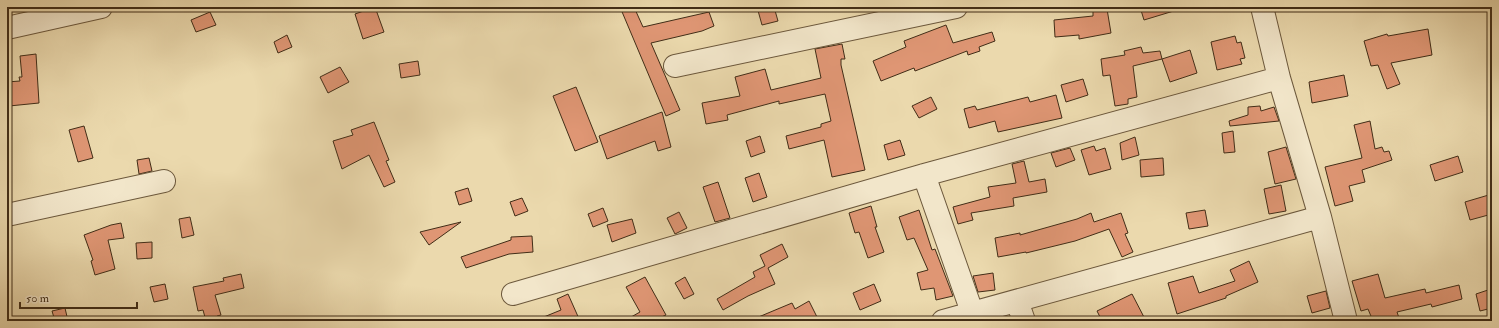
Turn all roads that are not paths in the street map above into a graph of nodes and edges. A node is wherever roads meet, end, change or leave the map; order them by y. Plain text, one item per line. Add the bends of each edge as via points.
1 (101, 7) edge
2 (956, 7) edge
3 (1262, 7) edge
4 (7, 28) edge
5 (675, 66) dead end
6 (1279, 78) junction
7 (924, 175) junction
8 (164, 180) dead end
9 (7, 214) edge
10 (1320, 217) junction
11 (513, 294) dead end
12 (1020, 311) edge
13 (972, 312) junction
14 (943, 321) edge
15 (1346, 321) edge

1 - 4 street
2 - 5 street
3 - 6 street
6 - 7 street
6 - 10 street
7 - 11 street
7 - 13 street
8 - 9 street
10 - 12 street
10 - 15 street
12 - 13 street
13 - 14 street

